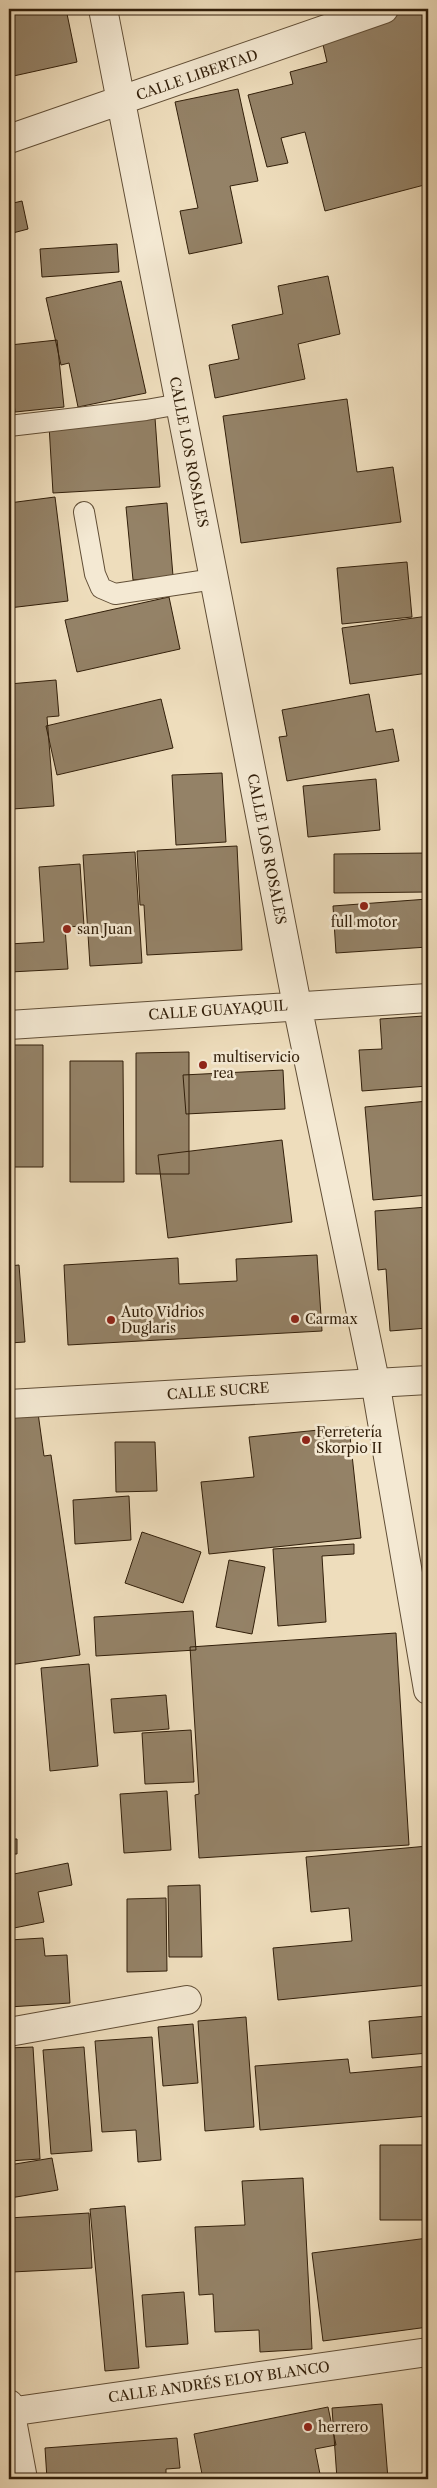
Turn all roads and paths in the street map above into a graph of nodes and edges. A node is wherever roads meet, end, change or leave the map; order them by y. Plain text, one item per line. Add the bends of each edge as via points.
1 (103, 9) edge
2 (384, 9) edge
3 (122, 101) junction
4 (9, 139) edge
5 (180, 404) junction
6 (9, 426) edge
7 (84, 512) dead end
8 (214, 578) junction
9 (428, 998) edge
10 (297, 1005) junction
11 (9, 1025) edge
12 (428, 1380) edge
13 (375, 1381) junction
14 (9, 1404) edge
15 (428, 1689) edge
16 (187, 2000) dead end
17 (9, 2032) edge
18 (428, 2352) edge
19 (9, 2409) edge
20 (23, 2479) edge

1 - 3 street, CALLE LOS ROSALES
2 - 3 street, CALLE LIBERTAD
3 - 4 street, CALLE LIBERTAD
3 - 5 street, CALLE LOS ROSALES
5 - 6 lane
5 - 8 street, CALLE LOS ROSALES
7 - 8 lane via 95,574 101,588 115,594
8 - 10 street, CALLE LOS ROSALES
9 - 10 street, CALLE GUAYAQUIL
10 - 11 street, CALLE GUAYAQUIL
10 - 13 street, CALLE LOS ROSALES
12 - 13 street, CALLE SUCRE
13 - 14 street, CALLE SUCRE
13 - 15 street, CALLE LOS ROSALES
16 - 17 street
18 - 19 street, CALLE ANDRÉS ELOY BLANCO
19 - 20 street

